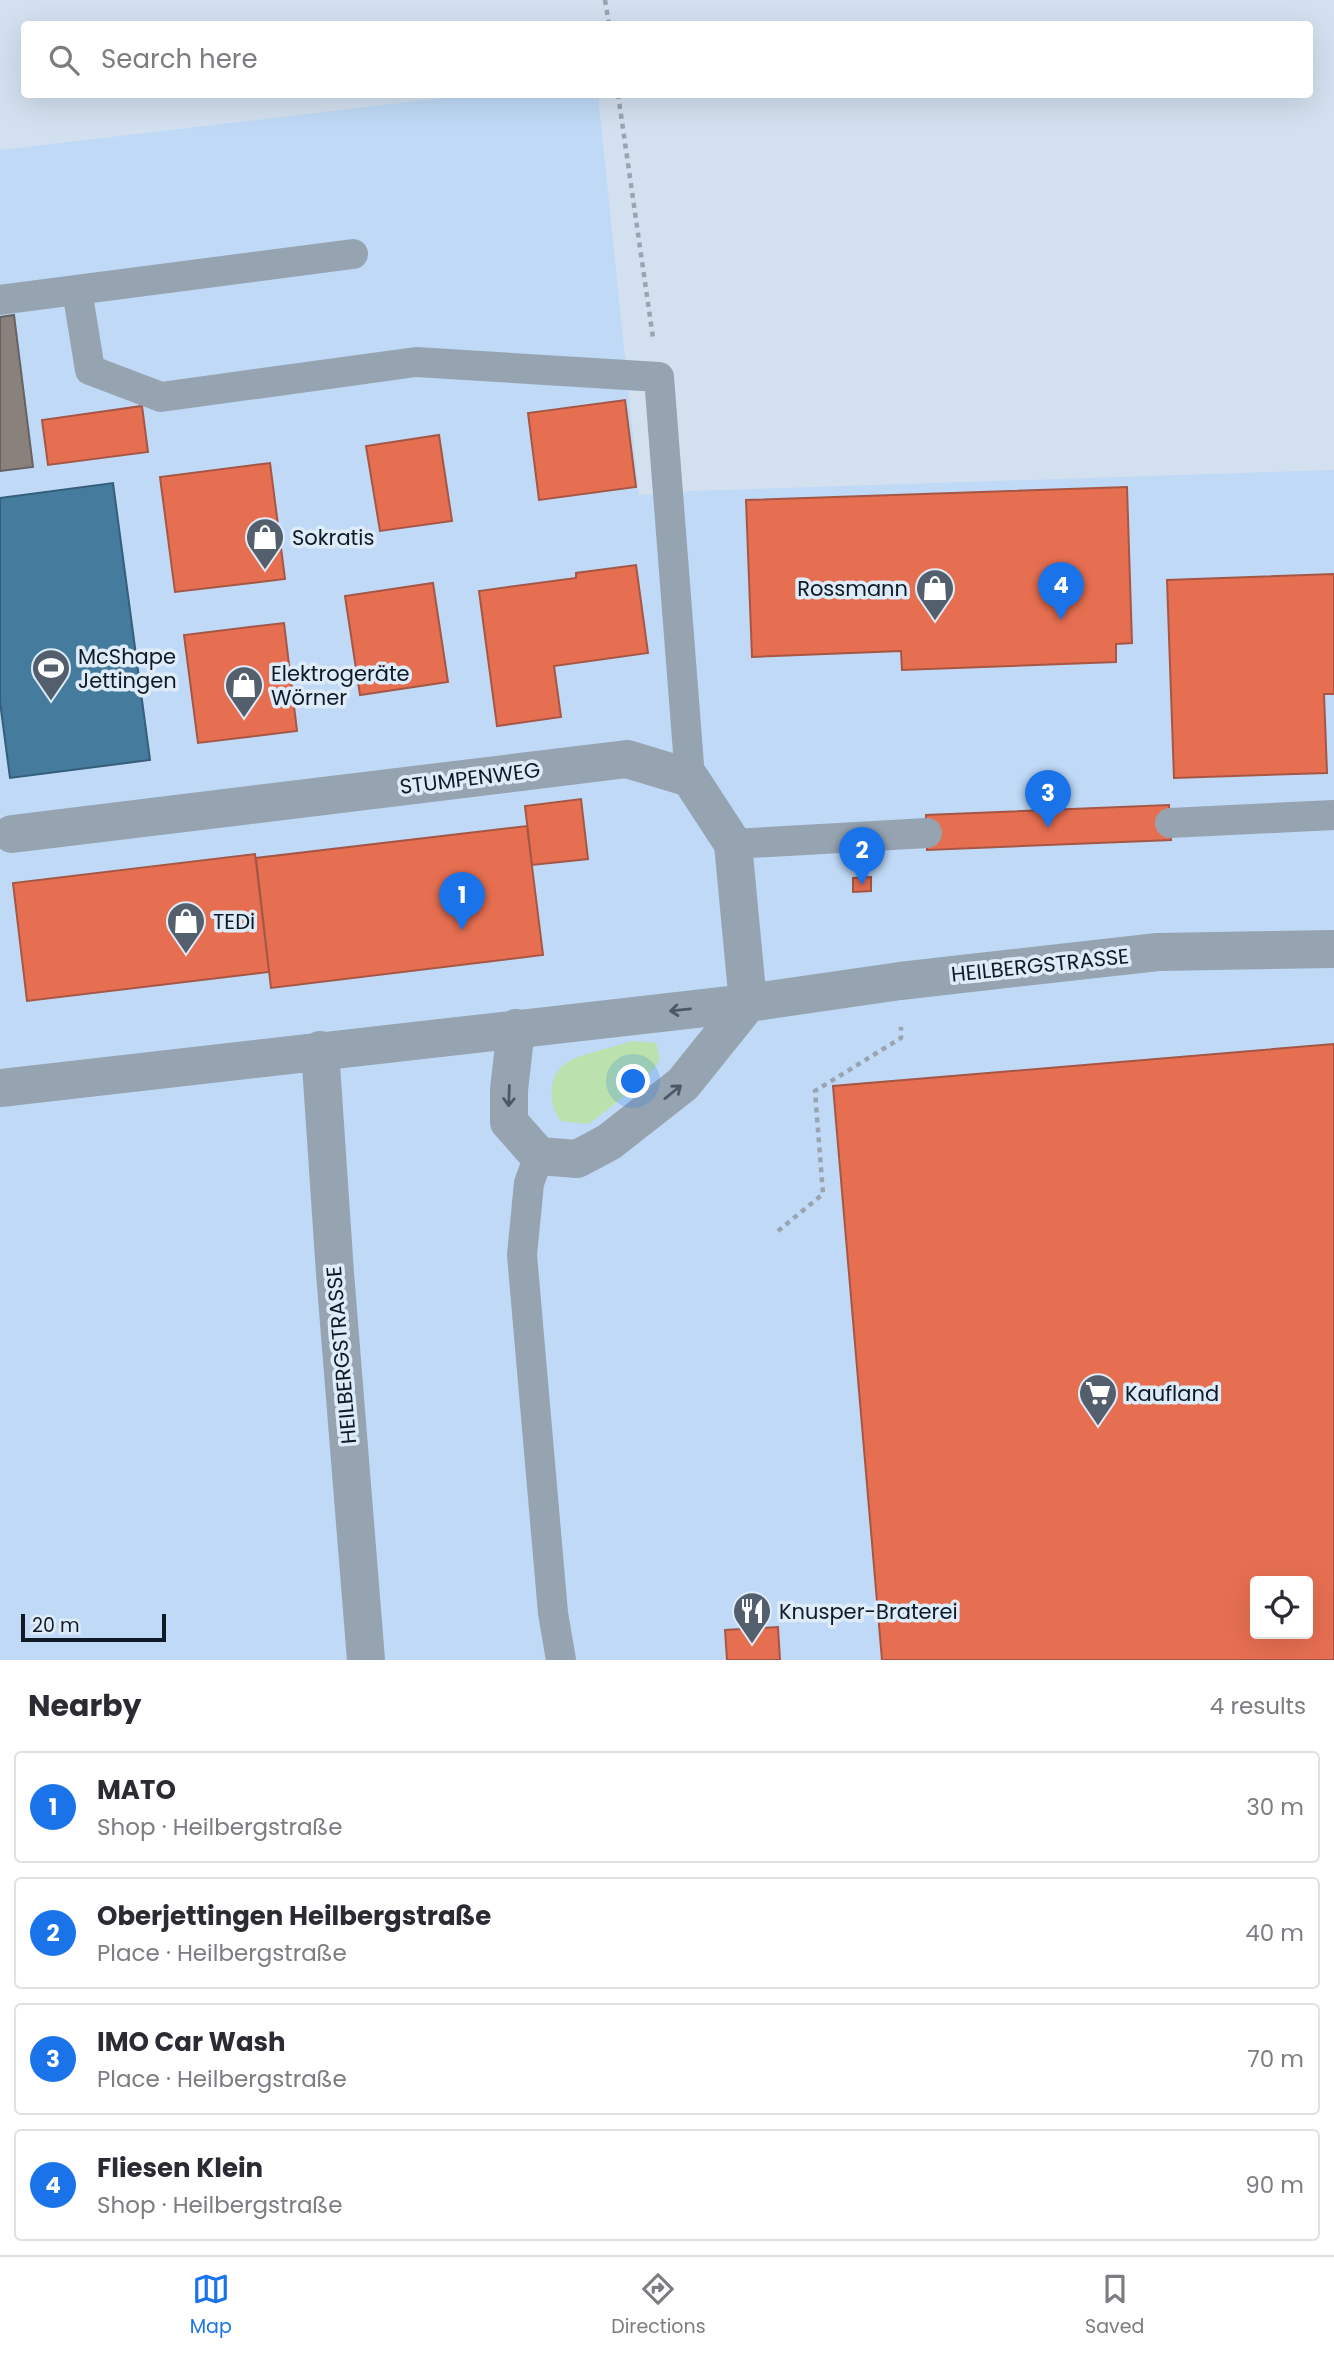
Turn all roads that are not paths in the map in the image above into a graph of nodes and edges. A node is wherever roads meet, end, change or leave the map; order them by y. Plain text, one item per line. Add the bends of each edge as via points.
1 (353, 254) dead end
2 (76, 290) junction
3 (0, 300) edge
4 (690, 778) junction
5 (1334, 814) edge
6 (1170, 823) dead end
7 (927, 833) dead end
8 (12, 834) dead end
9 (733, 844) junction
10 (1334, 949) edge
11 (748, 1003) junction
12 (516, 1028) junction
13 (320, 1050) junction
14 (0, 1088) edge
15 (539, 1156) junction
16 (366, 1660) edge
17 (561, 1660) edge

1 - 2 lane
2 - 3 lane
2 - 4 lane via 90,370 161,397 416,362 659,377
4 - 8 street, STUMPENWEG via 626,759
4 - 9 street
5 - 6 lane
7 - 9 lane
9 - 11 street
10 - 11 street, HEILBERGSTRASSE via 1158,951
11 -> 12 street, HEILBERGSTRASSE
15 -> 11 street via 577,1159 609,1142 683,1084
12 - 13 street, HEILBERGSTRASSE
12 -> 15 street via 509,1122
13 - 14 street, HEILBERGSTRASSE
13 - 16 street, HEILBERGSTRASSE
15 - 17 lane via 529,1183 522,1255

